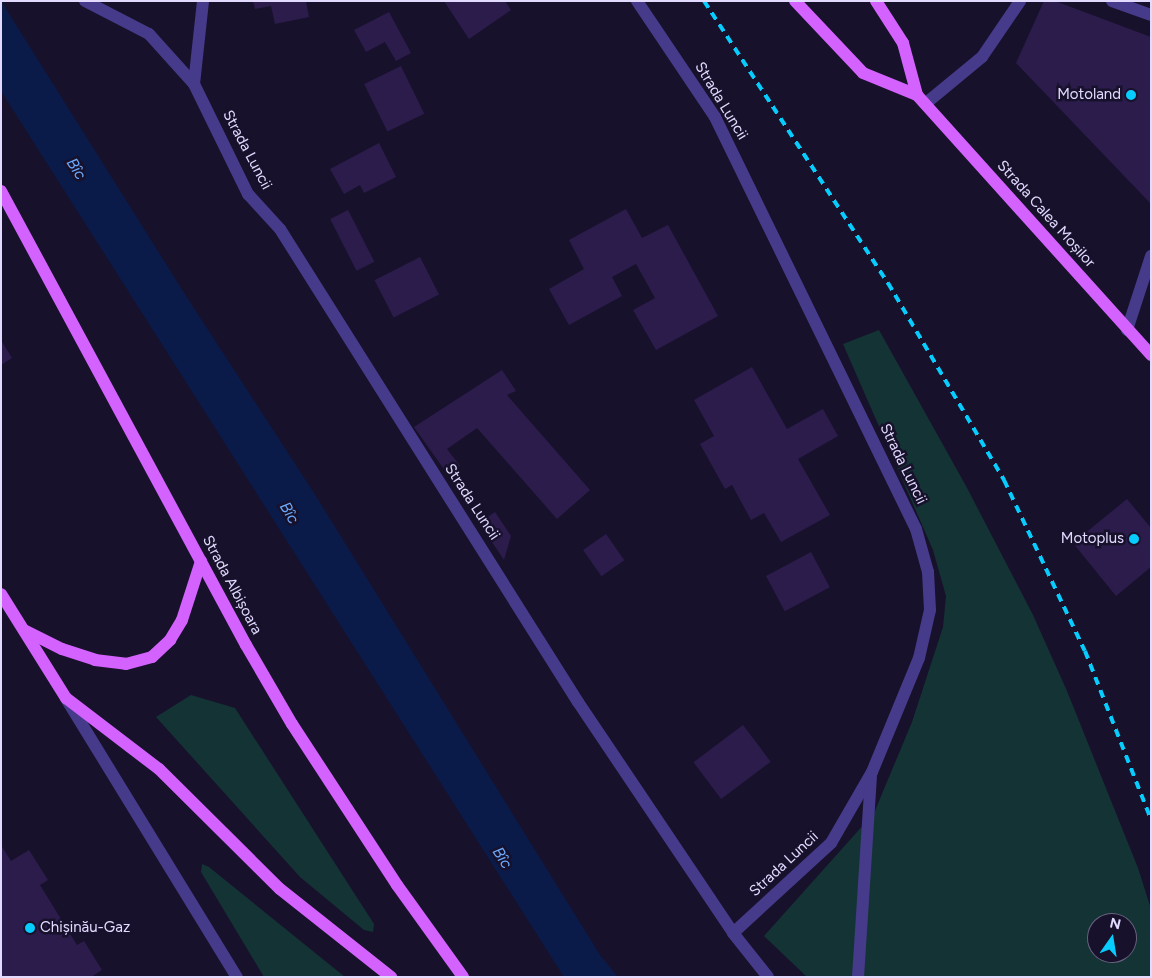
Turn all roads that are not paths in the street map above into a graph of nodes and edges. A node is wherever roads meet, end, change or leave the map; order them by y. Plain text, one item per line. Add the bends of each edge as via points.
1 (85, 1) edge
2 (203, 1) edge
3 (637, 1) edge
4 (876, 1) edge
5 (1020, 1) edge
6 (1112, 1) edge
7 (799, 3) edge
8 (1151, 15) edge
9 (194, 84) junction
10 (921, 100) junction
11 (1, 191) edge
12 (1151, 256) edge
13 (1127, 330) junction
14 (1151, 355) edge
15 (201, 561) junction
16 (1, 594) edge
17 (24, 630) junction
18 (66, 698) junction
19 (872, 772) junction
20 (733, 933) junction
21 (238, 977) edge
22 (391, 977) edge
23 (464, 977) edge
24 (768, 977) edge
25 (858, 977) edge

1 - 9 street, Strada Luncii via 148,34
2 - 9 street
3 - 19 street, Strada Luncii via 714,116 916,529 928,572 930,610 927,630 919,658
4 - 10 main road, Strada Calea Moșilor via 902,42
5 - 10 street via 982,57
6 - 8 street
7 - 10 main road, Strada Calea Moșilor via 863,73
9 - 20 street, Strada Luncii via 248,194 280,229 578,702
10 - 13 main road, Strada Calea Moșilor
11 - 15 main road, Strada Albișoara
12 - 13 street
13 - 14 main road, Strada Calea Moșilor
15 - 17 main road via 182,620 170,640 152,657 126,664 95,660 62,649
15 - 23 main road, Strada Albișoara via 292,724 397,885
16 - 17 main road
17 - 18 main road
18 - 21 street
18 - 22 main road via 159,769 280,888
19 - 20 street, Strada Luncii via 831,843
19 - 25 street
20 - 24 street, Strada Luncii

